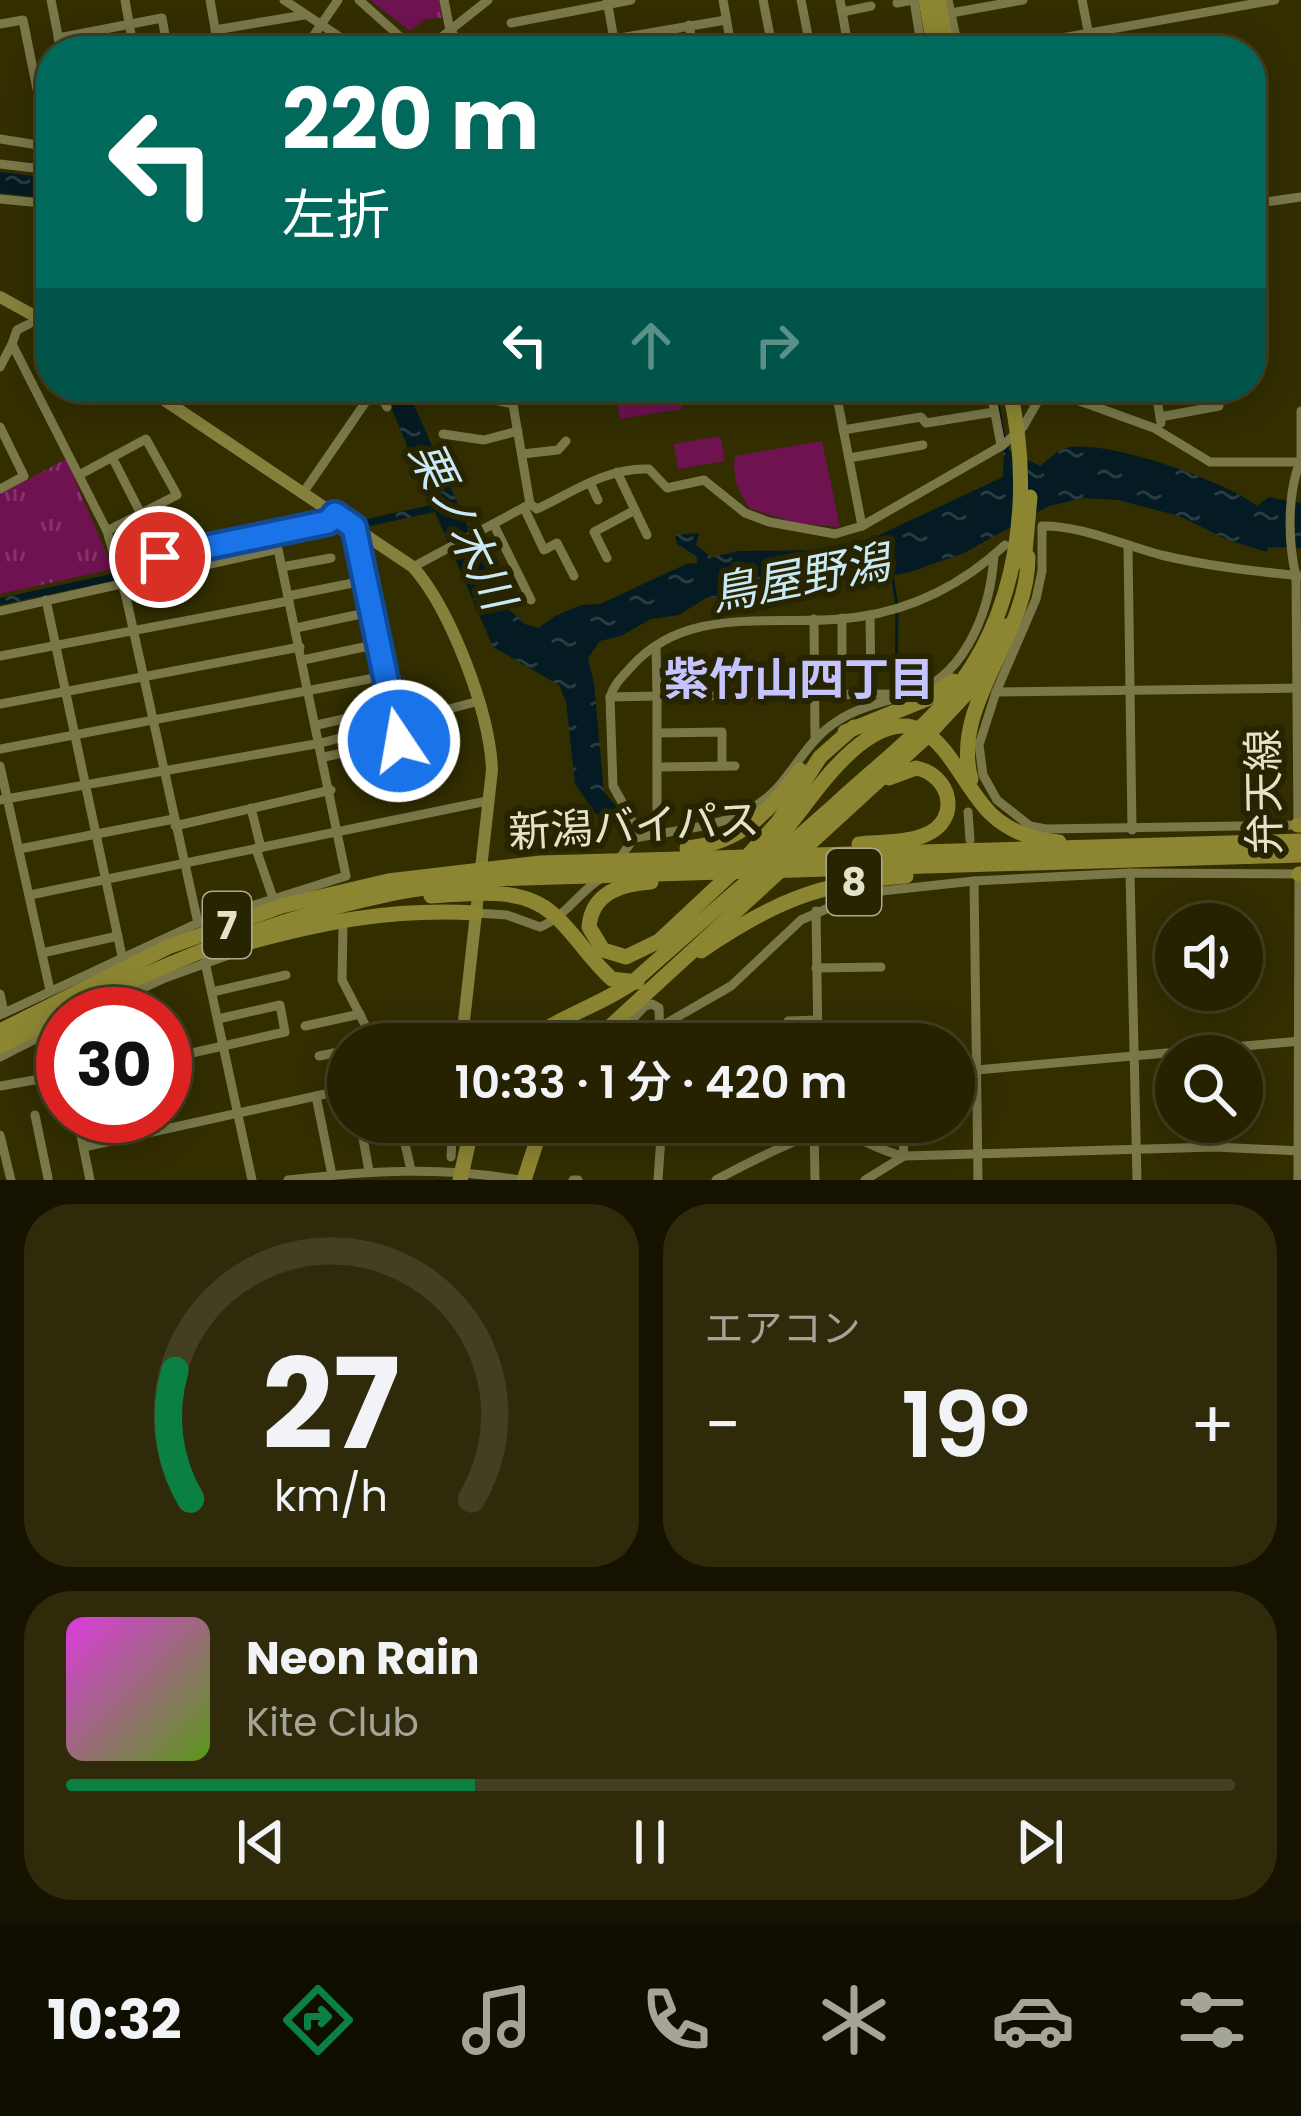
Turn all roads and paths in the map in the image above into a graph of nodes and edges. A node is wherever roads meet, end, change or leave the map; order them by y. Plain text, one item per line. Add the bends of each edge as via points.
1 (52, 0) edge
2 (125, 0) edge
3 (209, 0) edge
4 (284, 0) edge
5 (338, 0) edge
6 (359, 0) edge
7 (444, 0) edge
8 (488, 0) edge
9 (631, 0) edge
10 (723, 0) edge
11 (764, 0) edge
12 (801, 0) edge
13 (913, 0) edge
14 (926, 0) edge
15 (938, 0) edge
16 (948, 0) edge
17 (1023, 0) edge
18 (1082, 0) edge
19 (1275, 0) edge
20 (607, 2) edge
21 (897, 3) dead end
22 (1244, 3) edge
23 (841, 6) edge
24 (871, 7) edge
25 (951, 13) junction
26 (304, 15) junction
27 (726, 20) junction
28 (511, 23) dead end
29 (0, 24) edge
30 (320, 24) junction
31 (689, 25) junction
32 (130, 26) junction
33 (215, 30) junction
34 (450, 30) junction
35 (1088, 33) junction
36 (58, 36) edge
37 (70, 36) edge
38 (132, 36) edge
39 (165, 36) edge
40 (216, 36) edge
41 (312, 36) edge
42 (338, 36) edge
43 (402, 36) edge
44 (441, 36) edge
45 (455, 36) edge
46 (614, 36) edge
47 (626, 36) edge
48 (691, 36) edge
49 (730, 36) edge
50 (770, 36) edge
51 (808, 36) edge
52 (846, 36) edge
53 (920, 36) edge
54 (932, 36) edge
55 (945, 36) edge
56 (956, 36) edge
57 (1071, 36) edge
58 (1089, 36) edge
59 (36, 79) edge
60 (0, 137) edge
61 (36, 141) edge
62 (0, 164) edge
63 (36, 168) edge
64 (1301, 196) edge
65 (0, 199) edge
66 (1266, 202) edge
67 (36, 203) edge
68 (0, 297) edge
69 (36, 320) edge
70 (36, 324) edge
71 (12, 344) junction
72 (0, 367) edge
73 (36, 391) edge
74 (42, 402) edge
75 (168, 402) edge
76 (177, 402) edge
77 (366, 402) edge
78 (384, 402) edge
79 (504, 402) edge
80 (838, 402) edge
81 (992, 402) edge
82 (1016, 402) edge
83 (1020, 402) edge
84 (1035, 402) edge
85 (1095, 402) edge
86 (1158, 402) edge
87 (513, 404) joint
88 (174, 406) junction
89 (1219, 406) dead end
90 (387, 407) dead end
91 (1301, 411) edge
92 (994, 412) junction
93 (1020, 412) junction
94 (1160, 417) junction
95 (0, 427) edge
96 (843, 430) junction
97 (518, 431) junction
98 (443, 434) dead end
99 (1162, 434) junction
100 (566, 441) dead end
101 (1004, 443) junction
102 (923, 445) dead end
103 (522, 454) junction
104 (112, 457) junction
105 (849, 458) junction
106 (1300, 464) edge
107 (617, 472) junction
108 (79, 475) junction
109 (590, 483) junction
110 (0, 489) edge
111 (303, 493) junction
112 (570, 493) junction
113 (598, 500) dead end
114 (527, 507) junction
115 (578, 508) dead end
116 (635, 510) junction
117 (141, 514) junction
118 (335, 514) junction
119 (494, 525) junction
120 (862, 526) junction
121 (354, 527) junction
122 (1029, 530) junction
123 (107, 531) junction
124 (478, 533) junction
125 (647, 535) dead end
126 (1005, 545) dead end
127 (1128, 546) junction
128 (994, 555) junction
129 (331, 558) dead end
130 (607, 558) dead end
131 (1296, 558) edge
132 (117, 567) junction
133 (282, 567) junction
134 (413, 567) junction
135 (574, 576) dead end
136 (1298, 576) edge
137 (363, 581) junction
138 (122, 584) junction
139 (505, 593) dead end
140 (288, 598) junction
141 (46, 600) junction
142 (531, 600) dead end
143 (0, 611) edge
144 (370, 612) junction
145 (871, 615) junction
146 (842, 618) junction
147 (814, 619) junction
148 (296, 628) junction
149 (133, 631) junction
150 (377, 644) junction
151 (58, 645) junction
152 (656, 646) junction
153 (300, 647) junction
154 (0, 656) edge
155 (978, 656) junction
156 (303, 660) junction
157 (144, 676) junction
158 (385, 676) junction
159 (1298, 688) edge
160 (1129, 690) junction
161 (66, 692) junction
162 (996, 692) junction
163 (310, 693) junction
164 (842, 693) junction
165 (871, 693) junction
166 (910, 694) junction
167 (814, 695) junction
168 (657, 696) junction
169 (610, 697) junction
170 (478, 701) junction
171 (0, 704) edge
172 (392, 708) junction
173 (153, 721) junction
174 (317, 724) junction
175 (395, 724) junction
176 (854, 727) junction
177 (657, 733) junction
178 (76, 735) junction
179 (815, 736) junction
180 (321, 742) junction
181 (0, 749) edge
182 (324, 758) junction
183 (0, 766) edge
184 (722, 766) junction
185 (735, 766) dead end
186 (657, 767) junction
187 (163, 769) junction
188 (86, 783) junction
189 (1297, 787) junction
190 (868, 789) junction
191 (331, 790) junction
192 (976, 794) junction
193 (4, 800) edge
194 (488, 801) junction
195 (251, 808) junction
196 (968, 812) dead end
197 (174, 822) junction
198 (1300, 825) edge
199 (338, 830) junction
200 (1132, 830) junction
201 (658, 833) junction
202 (97, 835) junction
203 (970, 840) dead end
204 (1123, 847) junction
205 (259, 848) junction
206 (19, 849) junction
207 (1280, 849) junction
208 (629, 850) junction
209 (815, 851) junction
210 (1301, 855) edge
211 (1070, 861) junction
212 (580, 864) junction
213 (776, 865) junction
214 (184, 866) junction
215 (1130, 873) junction
216 (718, 874) junction
217 (1300, 874) edge
218 (107, 880) junction
219 (974, 881) junction
220 (478, 882) junction
221 (30, 895) junction
222 (273, 898) junction
223 (435, 910) junction
224 (816, 911) junction
225 (476, 913) junction
226 (198, 923) junction
227 (344, 925) junction
228 (712, 930) junction
229 (118, 936) junction
230 (581, 946) junction
231 (42, 952) junction
232 (122, 956) junction
233 (661, 956) junction
234 (205, 962) junction
235 (881, 967) dead end
236 (816, 968) junction
237 (286, 975) dead end
238 (663, 980) junction
239 (124, 982) junction
240 (632, 983) junction
241 (49, 987) edge
242 (56, 987) edge
243 (116, 987) edge
244 (148, 987) edge
245 (212, 992) junction
246 (0, 994) edge
247 (36, 999) edge
248 (584, 1010) junction
249 (360, 1014) junction
250 (218, 1019) junction
251 (1, 1020) edge
252 (817, 1020) junction
253 (788, 1021) dead end
254 (364, 1023) edge
255 (464, 1023) edge
256 (556, 1023) edge
257 (615, 1023) edge
258 (628, 1023) edge
259 (659, 1023) edge
260 (666, 1023) edge
261 (817, 1023) edge
262 (304, 1026) dead end
263 (36, 1031) edge
264 (36, 1036) edge
265 (1300, 1041) edge
266 (0, 1046) edge
267 (224, 1047) junction
268 (192, 1054) edge
269 (327, 1054) edge
270 (1132, 1055) junction
271 (319, 1056) dead end
272 (0, 1057) edge
273 (976, 1070) junction
274 (36, 1080) edge
275 (0, 1086) edge
276 (327, 1094) edge
277 (316, 1096) junction
278 (1300, 1109) edge
279 (236, 1113) junction
280 (35, 1114) dead end
281 (0, 1136) edge
282 (83, 1143) edge
283 (364, 1143) edge
284 (405, 1143) edge
285 (452, 1143) edge
286 (468, 1143) edge
287 (535, 1143) edge
288 (661, 1143) edge
289 (792, 1143) edge
290 (814, 1143) edge
291 (869, 1143) edge
292 (903, 1143) edge
293 (84, 1147) junction
294 (1136, 1149) junction
295 (1301, 1152) edge
296 (979, 1153) junction
297 (451, 1156) dead end
298 (904, 1156) junction
299 (885, 1165) junction
300 (411, 1170) junction
301 (369, 1171) junction
302 (332, 1175) junction
303 (395, 1175) edge
304 (461, 1176) edge
305 (48, 1178) edge
306 (10, 1180) edge
307 (91, 1180) edge
308 (252, 1180) edge
309 (287, 1180) edge
310 (522, 1180) edge
311 (658, 1180) edge
312 (716, 1180) edge
313 (815, 1180) edge
314 (865, 1180) edge
315 (885, 1180) edge
316 (978, 1180) edge
317 (1137, 1180) edge
318 (1298, 1180) edge

1 - 36 street
2 - 32 street
3 - 33 street
4 - 26 street
5 - 30 street
6 - 43 street
7 - 34 street
8 - 34 street
9 - 20 street
10 - 27 street
11 - 50 street
12 - 51 street
13 - 21 street
13 - 53 street
14 - 54 highway
15 - 55 highway
16 - 25 street
17 - 25 street
18 - 35 street
19 - 22 street
20 - 28 street
20 - 46 street
22 - 35 street
23 - 24 street
23 - 52 street
25 - 56 street
26 - 30 street
26 - 33 street
27 - 31 street
27 - 49 street
29 - 59 street via 23,20
30 - 41 street
30 - 42 street
31 - 47 street
31 - 48 street
32 - 37 street
32 - 38 street
32 - 39 street via 162,18
33 - 40 street
34 - 44 street
34 - 45 street
35 - 57 street
35 - 58 street
60 - 61 street
62 - 63 street
64 - 66 street
65 - 67 street
68 - 69 main road
70 - 71 street via 16,330
71 - 72 street
71 - 73 street
74 - 108 street
75 - 88 main road
76 - 88 street
77 - 111 street
78 - 90 street
79 - 87 street
80 - 96 street
81 - 92 street
82 - 93 highway
83 - 93 highway
84 - 101 street
85 - 99 street
86 - 94 street
87 - 97 street
88 - 111 main road
89 - 94 street
91 - 106 street
92 - 96 street
92 - 101 street
93 - 122 highway
94 - 99 street
95 - 110 street via 25,476
96 - 105 street
97 - 98 street via 484,440
97 - 103 street
99 - 106 street via 1210,462
100 - 103 street via 558,450
101 - 120 street
102 - 105 street
103 - 114 street
104 - 108 street
104 - 117 street
104 - 117 street via 146,439 177,495
105 - 120 street
106 - 131 street, 弁天線
107 - 109 street
107 - 116 street
107 - 120 street via 650,469 667,488 704,480 769,523 835,534
108 - 123 street
109 - 112 street
109 - 113 street
111 - 118 main road
112 - 114 street
112 - 115 street
114 - 119 street
114 - 135 street via 544,550 557,543
116 - 125 street
116 - 130 street via 594,532
117 - 123 street
118 - 121 main road
118 - 132 street via 328,522
119 - 124 street
119 - 142 street
121 - 134 main road
121 - 137 street
122 - 127 street via 1072,526
122 - 155 highway
122 - 162 street via 1042,571
122 - 190 highway via 1013,603 978,676
122 - 192 highway via 1017,621 969,728
123 - 132 street
124 - 134 street
124 - 139 street
126 - 128 street
127 - 136 street
127 - 160 street
128 - 145 street via 938,593
128 - 166 street via 962,654
129 - 133 street
131 - 136 street, 弁天線
132 - 138 street
133 - 138 street via 278,549
133 - 140 street
134 - 170 main road via 436,592
136 - 159 street, 弁天線
137 - 140 street
137 - 144 street
138 - 141 street
138 - 149 street
140 - 148 street
140 - 149 street
141 - 143 street
141 - 151 street
144 - 148 street
144 - 150 street
145 - 146 street
145 - 165 street
146 - 147 street
146 - 164 street
147 - 152 street via 697,626
147 - 167 street
148 - 153 street
149 - 151 street
149 - 157 street
150 - 156 street
150 - 158 street
151 - 154 street
151 - 161 street
152 - 168 street
152 - 169 street
153 - 156 street
153 - 157 street
155 - 176 highway via 940,692
155 - 213 highway via 948,699
156 - 163 street
157 - 161 street
157 - 173 street
158 - 163 street
158 - 172 street
159 - 160 street
159 - 189 street, 弁天線
160 - 162 street
160 - 200 street
161 - 171 street
161 - 178 street
162 - 200 street via 979,745 997,800 1030,826
163 - 173 street
163 - 174 street
164 - 165 street
164 - 167 street
165 - 166 street
166 - 179 street via 843,716
167 - 168 street
167 - 179 street
168 - 169 street
168 - 177 street
169 - 208 street via 613,785 632,818
170 - 175 street
170 - 194 main road via 491,740
172 - 174 street
172 - 175 street
173 - 178 street
173 - 187 street
174 - 180 street
175 - 180 street
175 - 182 street via 399,741
176 - 208 highway via 818,750 764,816 727,840
176 - 216 highway via 820,757 768,834 659,941 618,957 592,936 592,911 613,890
177 - 184 street via 722,732
177 - 186 street
178 - 181 street
178 - 188 street
179 - 201 street via 754,808
180 - 182 street
180 - 187 street
182 - 191 street
183 - 193 street
184 - 185 street
184 - 186 street
186 - 201 street
187 - 188 street
187 - 197 street
188 - 193 street
188 - 202 street
189 - 198 street, 弁天線
189 - 198 street
190 - 209 highway via 905,770 927,770 944,784 948,812 937,829 914,838
190 - 213 highway
191 - 195 street
191 - 199 street
192 - 204 highway, 8 via 1001,823 1030,837
192 - 233 highway, 8 via 936,739 909,728 880,731 852,751 776,842
193 - 206 street
194 - 199 street
194 - 225 main road
195 - 197 street
195 - 205 street
196 - 203 street
197 - 202 street
197 - 214 street
198 - 200 street
198 - 207 highway, 新潟バイパス / 8
198 - 217 street, 弁天線
199 - 205 street
199 - 222 street via 346,876
201 - 208 street
202 - 206 street
202 - 218 street
204 - 207 highway, 新潟バイパス / 8
204 - 209 highway, 新潟バイパス / 8
205 - 214 street
205 - 222 street
206 - 221 street
207 - 210 highway, 新潟バイパス / 8
207 - 211 highway, 新潟バイパス / 8
208 - 212 highway
208 - 213 highway, 新潟バイパス
208 - 225 street via 547,925
209 - 213 highway
211 - 213 highway, 新潟バイパス / 8
211 - 238 highway, 8 via 807,893 739,925
212 - 216 highway, 新潟バイパス / 7 via 612,874
212 - 220 highway, 新潟バイパス / 7
212 - 220 highway, 新潟バイパス / 7 via 541,863
213 - 216 highway
213 - 228 highway
213 - 233 highway
214 - 218 street
214 - 226 street
215 - 217 street
215 - 219 street
215 - 270 street
217 - 265 street, 弁天線
218 - 221 street
218 - 229 street
219 - 224 street via 863,893
219 - 273 street
220 - 230 highway, 7 via 545,908
220 - 239 highway, 新潟バイパス / 7 via 368,900 227,939
220 - 251 highway, 新潟バイパス / 7 via 388,881 244,919
221 - 231 street
222 - 226 street
223 - 225 highway, 7
223 - 227 street
223 - 239 highway, 7 via 339,921
224 - 236 street
224 - 260 street via 731,986
225 - 255 main road
226 - 232 street
227 - 234 street
227 - 249 street via 342,980
228 - 238 highway
228 - 240 highway via 654,976
229 - 231 street
229 - 232 street
230 - 240 highway via 612,979
230 - 248 highway via 598,982
231 - 241 street
232 - 242 street
233 - 240 highway
234 - 244 street
234 - 245 street
235 - 236 street
236 - 252 street
237 - 245 street
238 - 257 highway
239 - 243 highway, 新潟バイパス / 7
240 - 248 highway
245 - 250 street
246 - 251 street
247 - 251 street
248 - 256 highway
249 - 254 street
249 - 262 street
250 - 267 street
250 - 267 street via 280,1006 286,1032
252 - 253 street
252 - 261 street
258 - 259 street via 652,1004
263 - 266 highway, 新潟バイパス / 7
264 - 272 street
265 - 270 street
265 - 278 street, 弁天線
267 - 268 street
267 - 279 street
269 - 271 street
270 - 273 street
270 - 294 street
273 - 296 street
274 - 275 street
276 - 277 street
277 - 279 street
277 - 302 street
278 - 295 street, 弁天線
279 - 293 street
279 - 308 street
280 - 305 street
281 - 306 street
282 - 293 street
283 - 301 street
284 - 300 street
285 - 297 street
286 - 304 highway
287 - 310 highway
288 - 311 street
289 - 312 street
290 - 313 street
291 - 298 street
292 - 298 street
293 - 307 street
294 - 295 street
294 - 296 street
294 - 317 street
295 - 318 street, 弁天線
296 - 298 street
296 - 316 street
298 - 299 street
299 - 314 street
299 - 315 street
300 - 303 street
300 - 304 street
301 - 302 street
301 - 303 street
302 - 309 street
304 - 310 street

